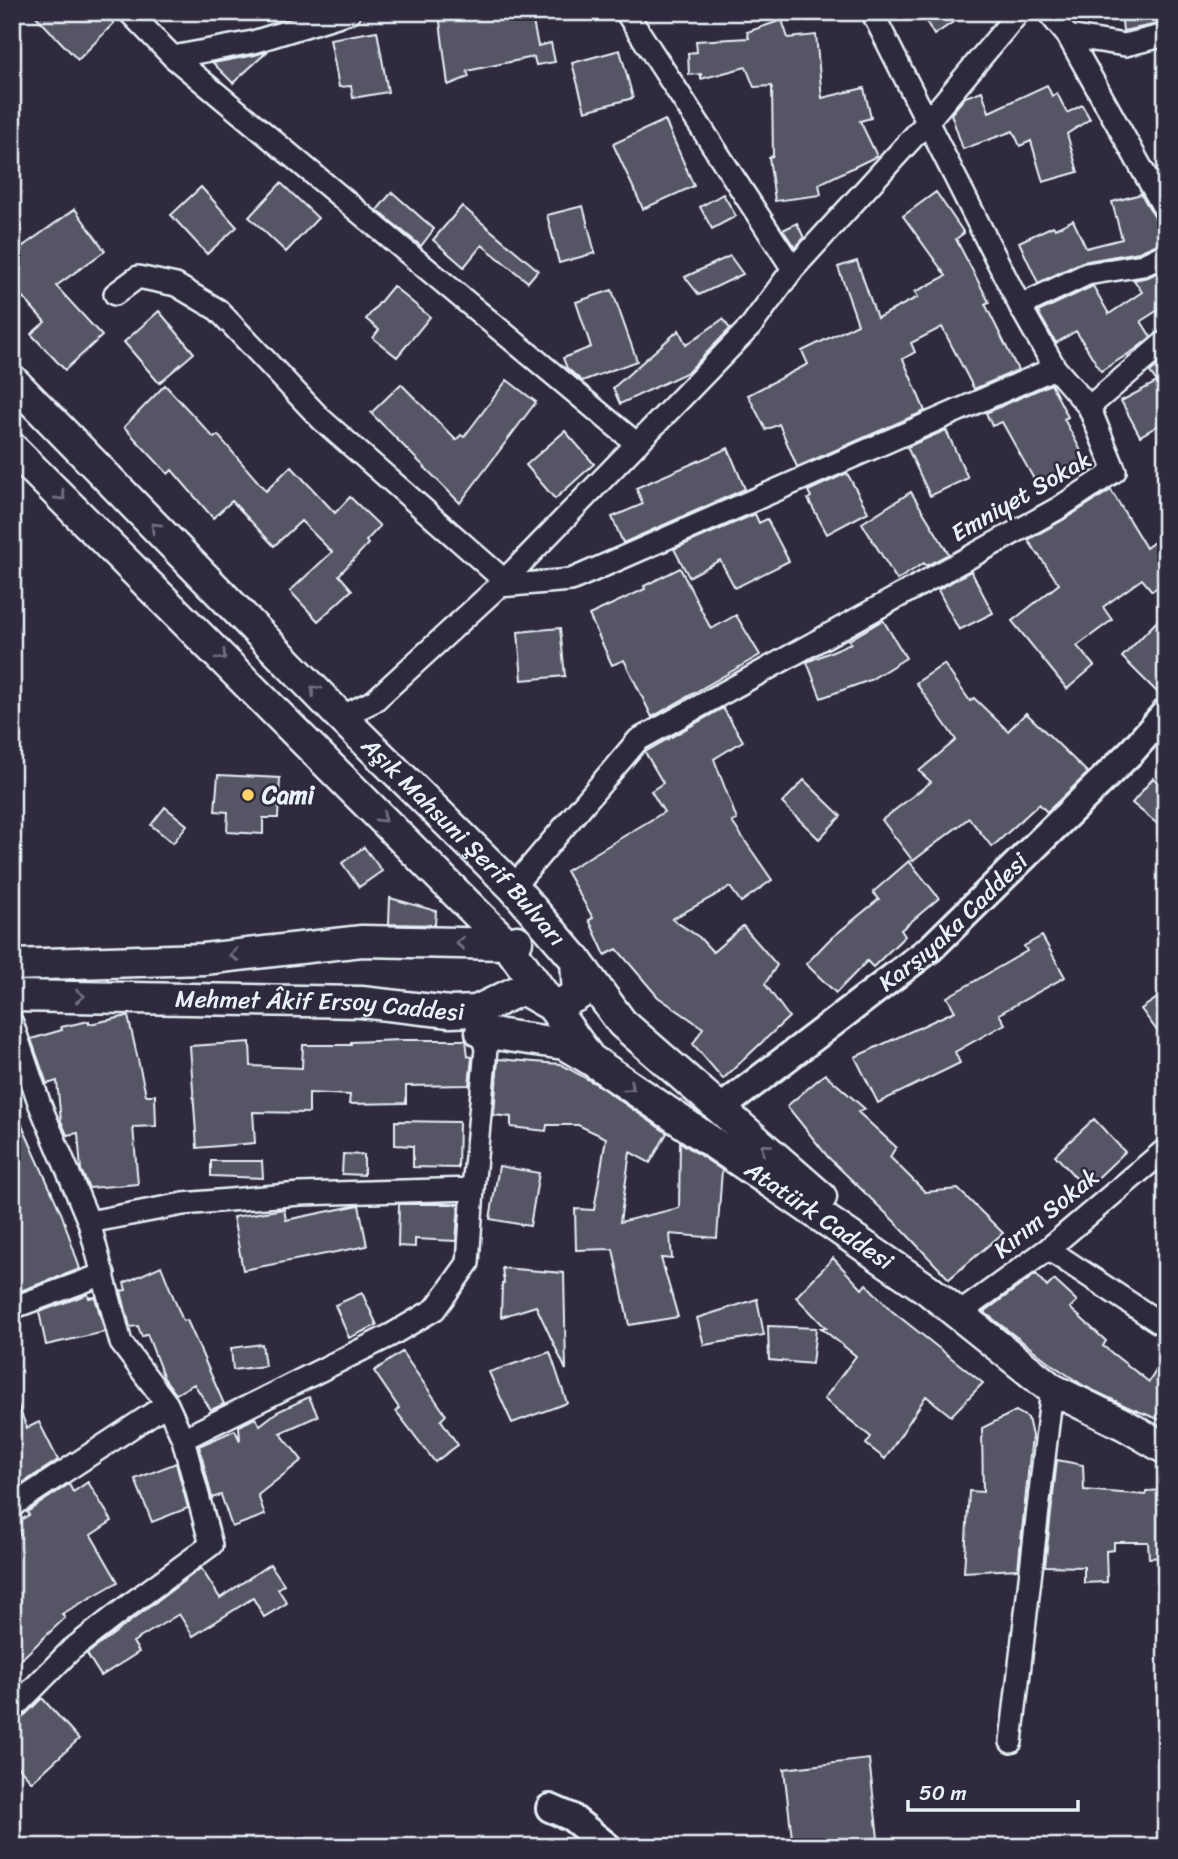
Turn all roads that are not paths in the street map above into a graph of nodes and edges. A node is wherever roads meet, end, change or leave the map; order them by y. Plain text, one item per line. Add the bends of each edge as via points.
1 (129, 12) edge
2 (350, 12) edge
3 (626, 12) edge
4 (872, 12) edge
5 (1020, 12) edge
6 (1048, 12) edge
7 (1068, 36) junction
8 (1166, 36) edge
9 (173, 57) junction
10 (927, 122) junction
11 (1166, 212) edge
12 (1166, 254) edge
13 (793, 269) junction
14 (115, 295) dead end
15 (1020, 306) junction
16 (1166, 341) edge
17 (1055, 368) junction
18 (12, 380) edge
19 (1089, 407) junction
20 (637, 444) junction
21 (12, 448) edge
22 (502, 583) junction
23 (1166, 712) edge
24 (341, 717) junction
25 (513, 887) junction
26 (551, 930) junction
27 (507, 944) junction
28 (576, 960) junction
29 (12, 965) edge
30 (12, 996) edge
31 (554, 1007) junction
32 (478, 1022) junction
33 (12, 1023) edge
34 (590, 1059) junction
35 (720, 1109) junction
36 (1166, 1149) edge
37 (472, 1189) junction
38 (89, 1222) junction
39 (1048, 1250) junction
40 (104, 1274) junction
41 (927, 1289) junction
42 (12, 1308) edge
43 (957, 1315) junction
44 (1166, 1326) edge
45 (1052, 1389) junction
46 (167, 1404) junction
47 (183, 1439) junction
48 (1166, 1449) edge
49 (12, 1506) edge
50 (12, 1710) edge
51 (1011, 1742) dead end
52 (550, 1808) dead end
53 (608, 1847) edge

1 - 9 street
2 - 9 street via 253,42
3 - 13 street
4 - 10 street, Emniyet Sokak
5 - 10 street
6 - 7 street
7 - 8 street via 1125,45
7 - 11 street
9 - 20 street
10 - 13 street
10 - 15 street, Emniyet Sokak
12 - 15 street via 1143,265 1087,274
13 - 20 street via 751,326
14 - 22 street via 138,277 176,285 218,310 321,419
15 - 17 street, Emniyet Sokak
16 - 19 street
17 - 19 street, Emniyet Sokak
17 - 22 street via 571,580
24 -> 18 main road, Aşık Mahsuni Şerif Bulvarı
19 - 25 street, Emniyet Sokak via 1115,471 1057,509 638,740
20 - 22 street
21 -> 27 main road, Aşık Mahsuni Şerif Bulvarı
22 - 24 street via 374,701
23 - 35 street, Karşıyaka Caddesi via 1133,750 930,948
24 - 25 main road, Aşık Mahsuni Şerif Bulvarı
25 - 26 main road, Aşık Mahsuni Şerif Bulvarı
26 - 27 main road, Mehmet Âkif Ersoy Caddesi
26 - 28 main road, Aşık Mahsuni Şerif Bulvarı
27 -> 29 main road, Mehmet Âkif Ersoy Caddesi via 362,941 204,959
27 - 31 main road, Atatürk Caddesi
28 - 31 main road via 579,995
28 - 35 main road, Aşık Mahsuni Şerif Bulvarı via 622,1023
30 -> 32 main road, Mehmet Âkif Ersoy Caddesi via 361,1002 450,1012
31 - 32 main road, Mehmet Âkif Ersoy Caddesi via 522,989
31 - 34 main road, Atatürk Caddesi
32 - 34 main road via 565,1044
32 - 37 street via 486,1049
33 - 38 street
34 -> 41 main road, Atatürk Caddesi
41 -> 35 main road, Aşık Mahsuni Şerif Bulvarı
36 - 39 street, Kırım Sokak
37 - 38 street via 300,1194 183,1204
37 - 47 street via 468,1263 435,1309
38 - 40 street
39 - 43 street, Kırım Sokak
39 - 44 street
40 - 42 street
40 - 46 street via 121,1343
41 - 43 main road, Atatürk Caddesi
43 - 45 main road, Atatürk Caddesi
45 - 48 main road, Atatürk Caddesi
45 - 51 street
46 - 47 street
46 - 49 street
47 - 50 street via 211,1545 71,1650
52 - 53 street via 570,1817

